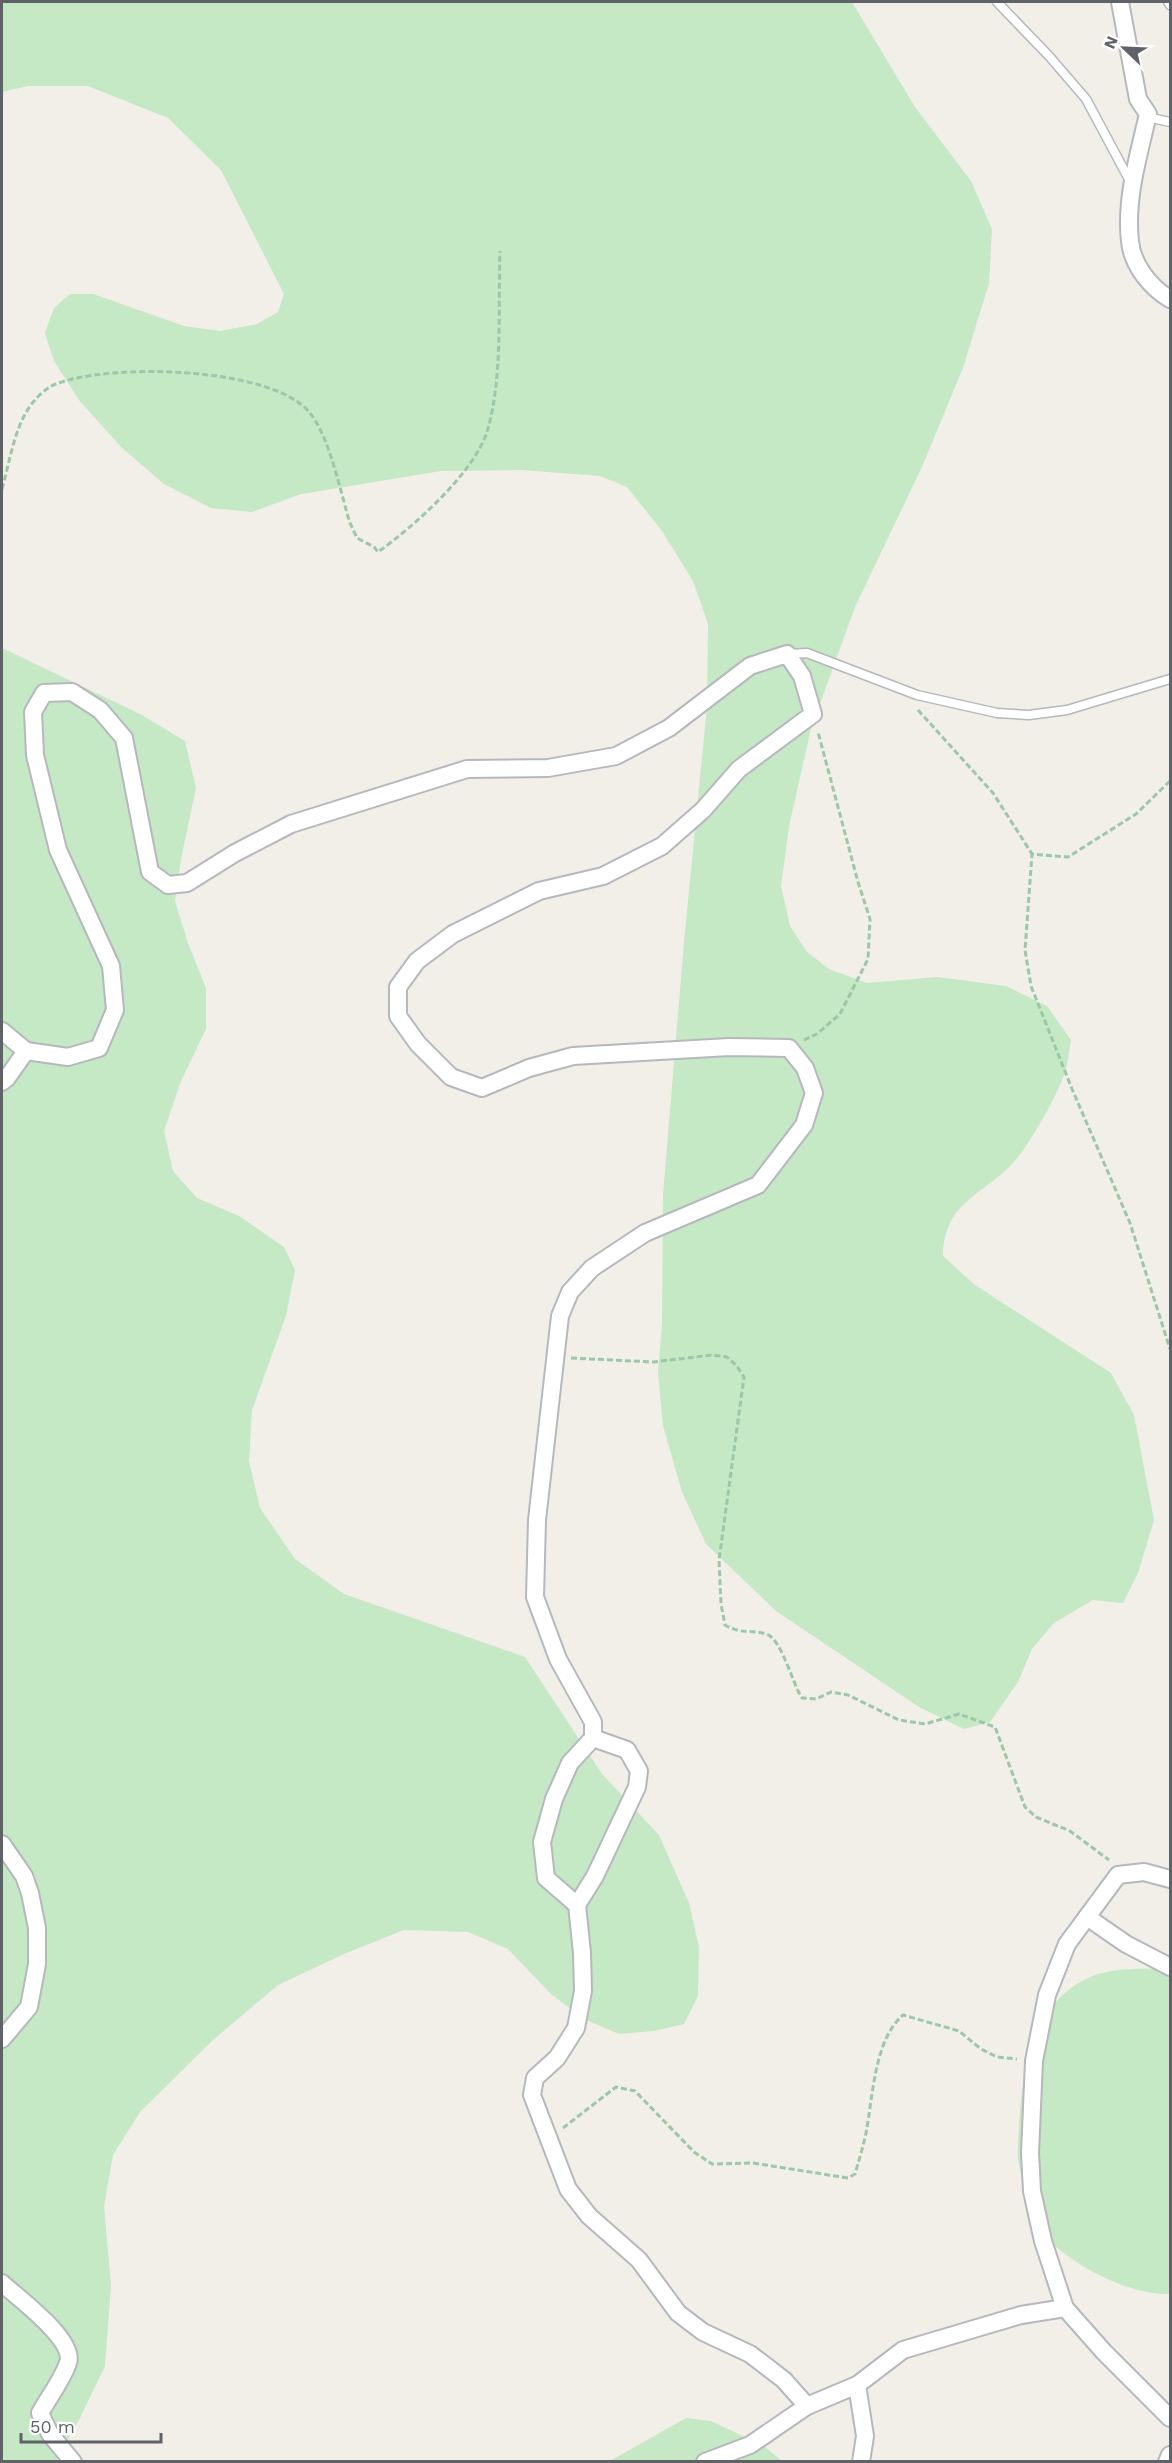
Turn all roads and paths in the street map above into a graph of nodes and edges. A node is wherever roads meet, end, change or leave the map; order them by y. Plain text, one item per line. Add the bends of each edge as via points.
1 (997, 2) edge
2 (1120, 2) edge
3 (1168, 2) edge
4 (1170, 5) edge
5 (1148, 117) junction
6 (1170, 122) edge
7 (1133, 188) junction
8 (500, 251) dead end
9 (1170, 299) edge
10 (2, 489) edge
11 (787, 654) junction
12 (1170, 679) edge
13 (897, 686) junction
14 (813, 714) junction
15 (1170, 781) edge
16 (1032, 854) junction
17 (2, 1031) edge
18 (789, 1048) junction
19 (26, 1051) junction
20 (2, 1082) edge
21 (1170, 1349) edge
22 (555, 1357) junction
23 (593, 1738) junction
24 (2, 1844) edge
25 (1118, 1875) junction
26 (1170, 1879) edge
27 (577, 1905) junction
28 (1087, 1917) junction
29 (1170, 1967) edge
30 (2, 2039) edge
31 (1034, 2061) junction
32 (549, 2138) junction
33 (2, 2283) edge
34 (1065, 2308) junction
35 (857, 2385) junction
36 (807, 2406) junction
37 (1170, 2418) edge
38 (1170, 2455) edge
39 (73, 2462) edge
40 (705, 2462) edge
41 (861, 2462) edge
42 (1167, 2462) edge

1 - 7 lane via 1086,99
2 - 5 street via 1138,99
3 - 4 lane
5 - 6 lane
5 - 7 street
7 - 9 street via 1130,243 1140,270 1156,291
8 - 10 path via 496,389 486,434 465,470 407,531 378,552 357,538 322,430 309,411 295,400 258,384 188,371 92,375 54,385 34,400 15,436
11 - 13 lane via 807,653
11 - 14 street via 802,676
11 - 19 street via 750,666 669,728 616,756 548,768 467,769 291,824 187,883 168,885 150,872 124,738 100,710 72,692 44,693 33,712 35,755 58,850 111,966 115,1010 99,1048 68,1057
12 - 13 lane via 1067,710 1029,715 997,713 917,695
13 - 16 path via 993,793
14 - 18 path via 870,919 868,959 840,1014 817,1034
14 - 18 street via 739,770 703,810 662,846 603,876 539,891 453,934 417,961 398,987 398,1016 418,1044 451,1077 482,1088 529,1068 573,1056 729,1047
15 - 16 path via 1136,814 1068,857
16 - 21 path via 1025,950 1030,986 1130,1223
17 - 19 street
18 - 22 street via 805,1068 814,1094 804,1125 778,1162 758,1185 645,1233 592,1268 570,1292 560,1316
19 - 20 street
22 - 23 street via 537,1520 536,1597 558,1659 593,1722
22 - 25 path via 652,1362 712,1355 736,1365 744,1377 719,1560 725,1625 737,1631 767,1634 776,1640 802,1698 816,1699 831,1692 848,1695 899,1720 925,1724 959,1714 995,1727 1025,1806 1036,1817 1070,1831 1109,1859
23 - 27 street via 570,1763 554,1799 542,1842 546,1878
23 - 27 street via 627,1750 639,1771 637,1787 596,1876
24 - 30 street via 24,1876 30,1893 37,1928 38,1964 29,2007
25 - 26 street via 1144,1872
25 - 28 street
27 - 32 street via 583,1991 576,2028 557,2058 535,2078 532,2095
28 - 29 street via 1126,1944
28 - 31 street via 1067,1944 1047,1995
31 - 32 path via 997,2057 959,2031 903,2015 896,2020 878,2059 866,2134 855,2174 848,2178 753,2163 712,2164 694,2152 636,2091 625,2087 616,2087
31 - 34 street via 1032,2191
32 - 36 street via 568,2189 589,2216 639,2260 678,2313 703,2332 750,2354 784,2380
33 - 39 street via 59,2335 68,2349 69,2362 40,2413 50,2434
34 - 35 street via 1020,2315 903,2350
34 - 37 street
35 - 36 street
35 - 41 street via 865,2436
36 - 40 street via 750,2445
38 - 42 street

